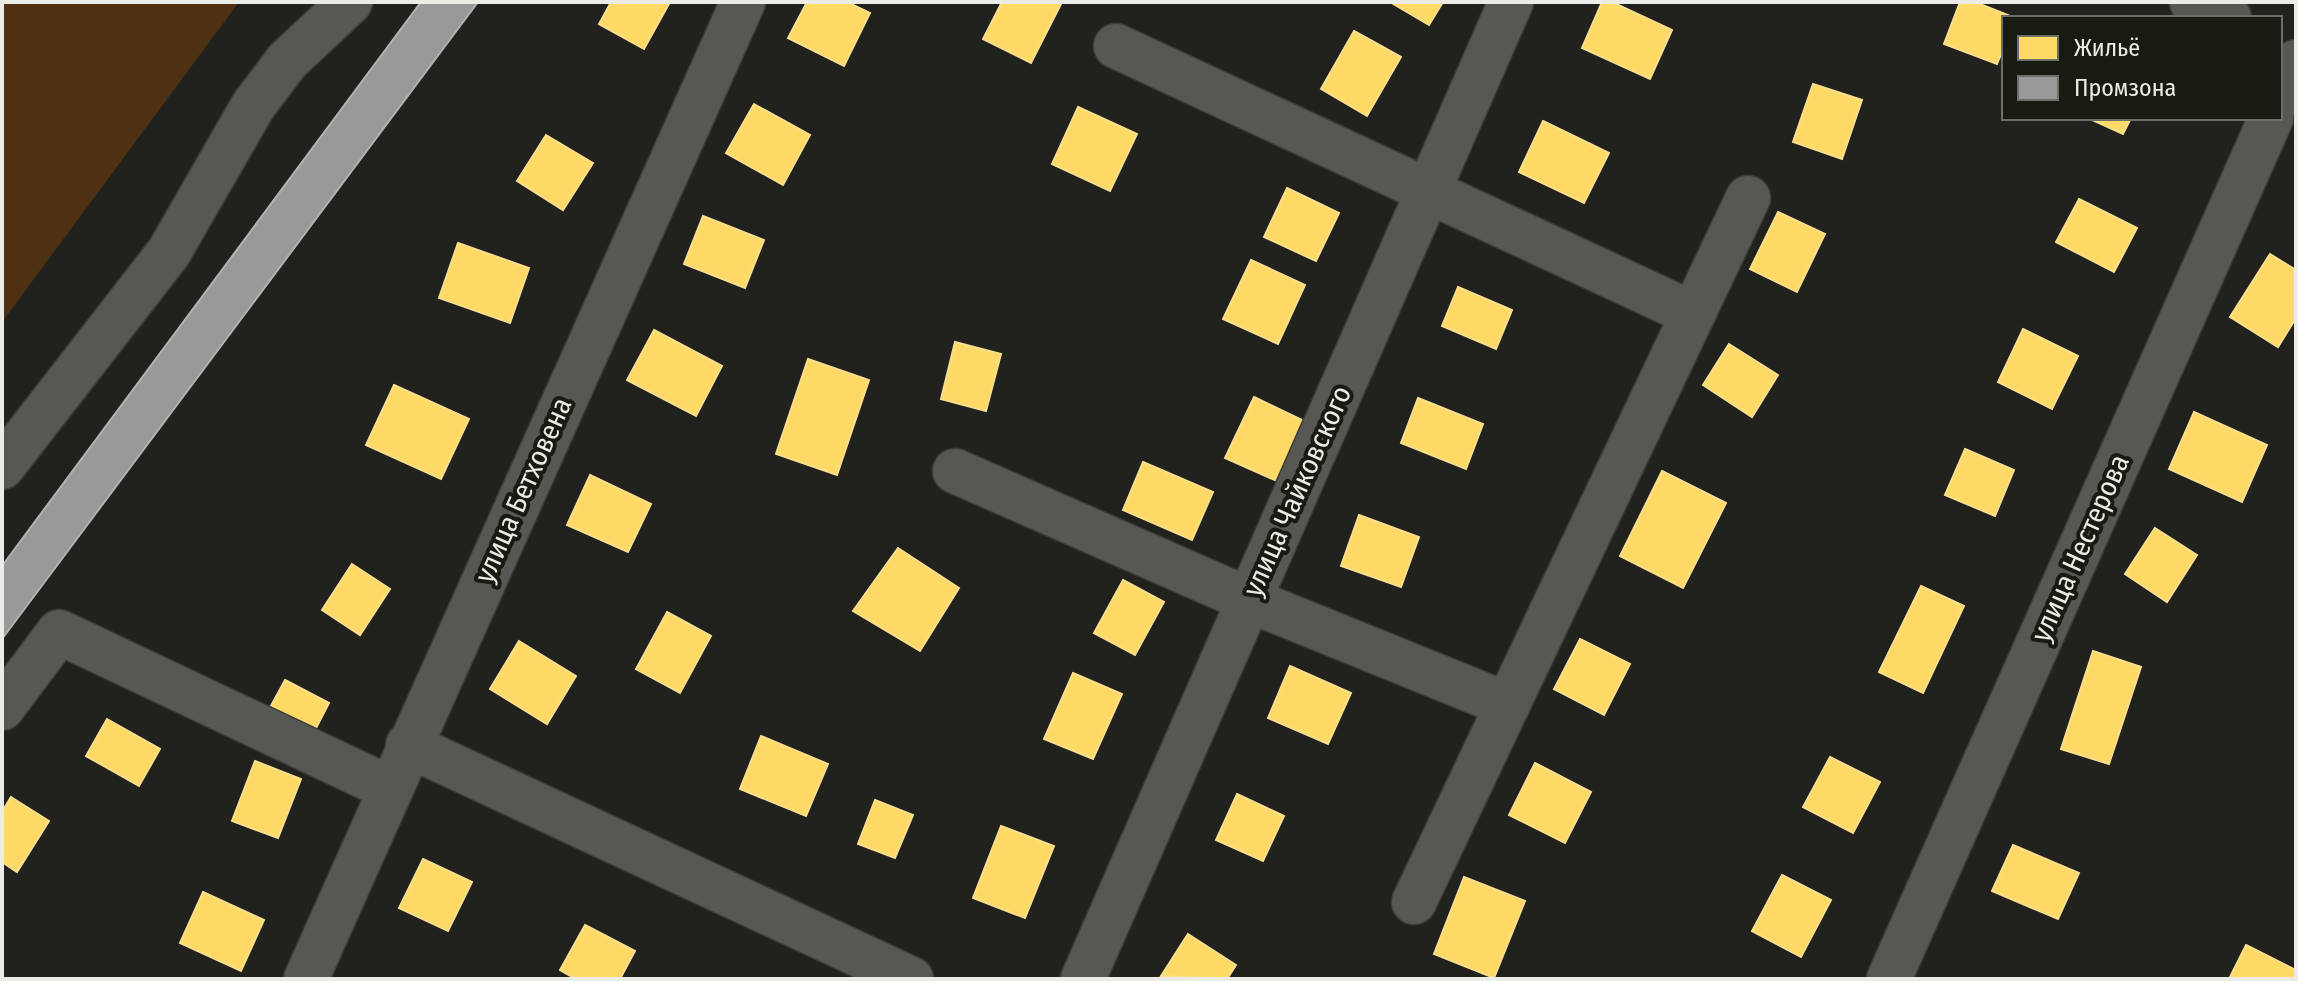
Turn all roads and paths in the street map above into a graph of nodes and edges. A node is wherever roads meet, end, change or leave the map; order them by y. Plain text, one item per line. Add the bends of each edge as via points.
1 (350, 2) edge
2 (743, 2) edge
3 (1511, 2) edge
4 (2192, 2) edge
5 (2224, 16) edge
6 (1116, 46) dead end
7 (2296, 62) edge
8 (2282, 94) edge
9 (2270, 120) edge
10 (1428, 191) junction
11 (1748, 198) dead end
12 (1693, 314) junction
13 (2, 467) edge
14 (955, 471) dead end
15 (1249, 600) junction
16 (1508, 705) junction
17 (2, 708) edge
18 (408, 745) junction
19 (389, 788) junction
20 (1414, 902) dead end
21 (306, 979) edge
22 (911, 979) edge
23 (1083, 979) edge
24 (1889, 979) edge

1 - 13 street via 287,61 253,106 169,252
2 - 18 street, улица Бетховена
3 - 10 street, улица Чайковского
4 - 5 street
6 - 10 street
7 - 8 street
9 - 24 street, улица Нестерова
10 - 12 street
10 - 15 street, улица Чайковского
11 - 12 street
12 - 16 street
14 - 15 street
15 - 16 street
15 - 23 street, улица Чайковского
16 - 20 street
17 - 19 street via 59,632
18 - 19 street, улица Бетховена
18 - 22 street
19 - 21 street, улица Бетховена

